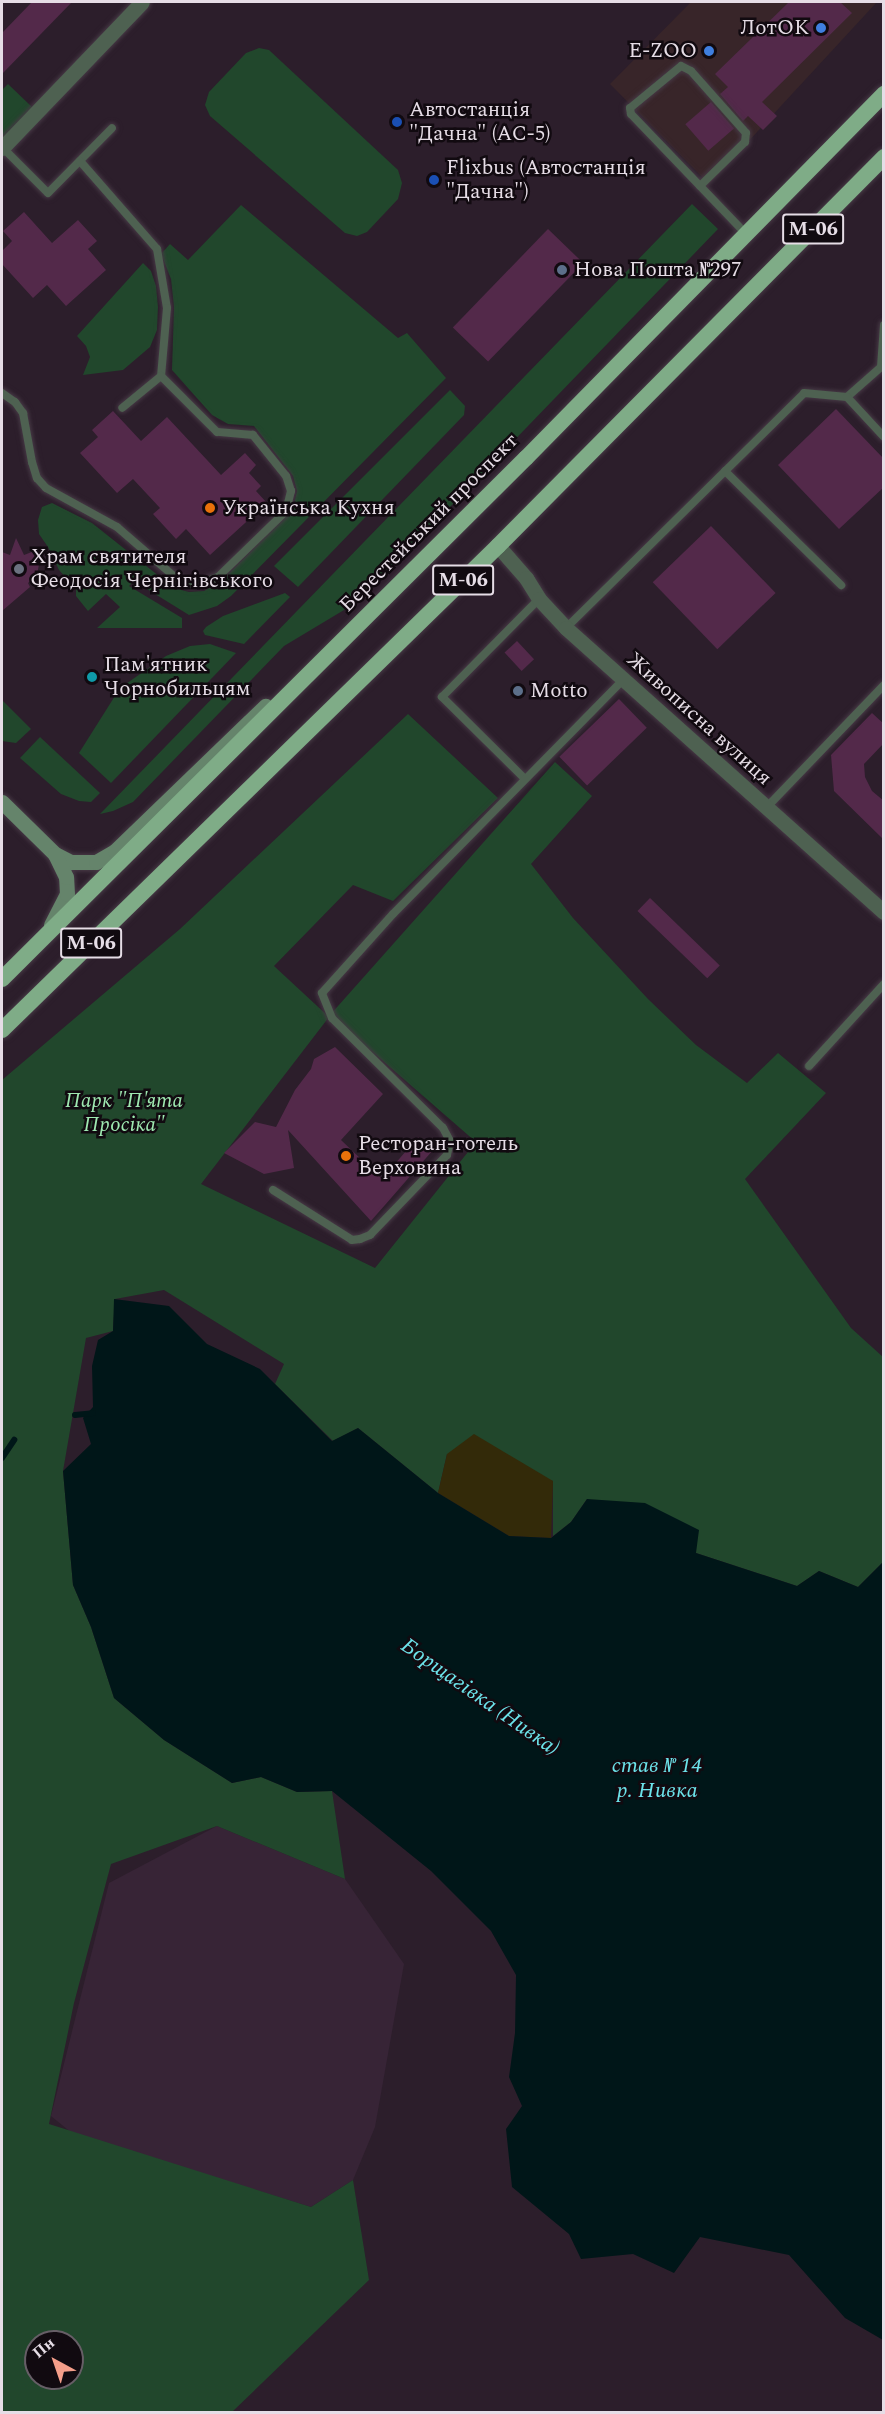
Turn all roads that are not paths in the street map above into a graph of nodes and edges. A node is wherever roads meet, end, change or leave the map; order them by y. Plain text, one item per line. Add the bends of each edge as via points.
1 (136, 4) edge
2 (884, 94) edge
3 (112, 128) dead end
4 (2, 147) edge
5 (884, 157) edge
6 (80, 161) junction
7 (700, 186) junction
8 (747, 235) junction
9 (884, 325) edge
10 (882, 368) edge
11 (161, 376) junction
12 (2, 393) edge
13 (847, 397) junction
14 (122, 408) dead end
15 (884, 437) edge
16 (725, 471) junction
17 (498, 546) junction
18 (841, 585) dead end
19 (539, 599) junction
20 (566, 628) junction
21 (341, 643) junction
22 (623, 680) junction
23 (884, 685) edge
24 (525, 779) junction
25 (2, 802) edge
26 (766, 808) junction
27 (55, 854) junction
28 (884, 912) edge
29 (40, 940) junction
30 (2, 979) edge
31 (884, 984) edge
32 (2, 1030) edge
33 (809, 1066) dead end
34 (273, 1190) dead end

1 - 4 street
2 - 8 highway, Берестейський проспект / М-06
3 - 6 lane
4 - 6 lane via 48,193
5 - 17 highway, М-06
6 - 11 lane via 157,249 167,308
7 - 7 lane via 631,114 630,108 681,66 746,133 745,142
7 - 8 lane
8 - 21 highway, Берестейський проспект / М-06
9 - 10 lane
10 - 13 lane
11 - 12 lane via 217,432 253,435 286,476 291,491 286,512 218,577 203,583 190,584 176,578 117,526 46,488 37,478 32,462 23,414
11 - 14 lane
13 - 15 lane
13 - 16 lane via 804,393
16 - 18 lane
16 - 20 lane
17 - 19 street, Живописна вулиця
17 - 32 highway, М-06
19 - 20 street, Живописна вулиця
19 - 24 lane via 442,697
20 - 22 street, Живописна вулиця
21 - 27 main road via 315,658 115,851 84,864
21 - 29 highway, Берестейський проспект / М-06
22 - 24 lane
22 - 26 street, Живописна вулиця
23 - 26 lane
24 - 34 lane via 322,993 332,1018 443,1128 450,1141 447,1155 370,1235 360,1239 352,1240
25 - 27 main road
26 - 28 street, Живописна вулиця
27 - 29 main road via 66,877 67,894 59,914
29 - 30 highway, Берестейський проспект / М-06
31 - 33 lane

